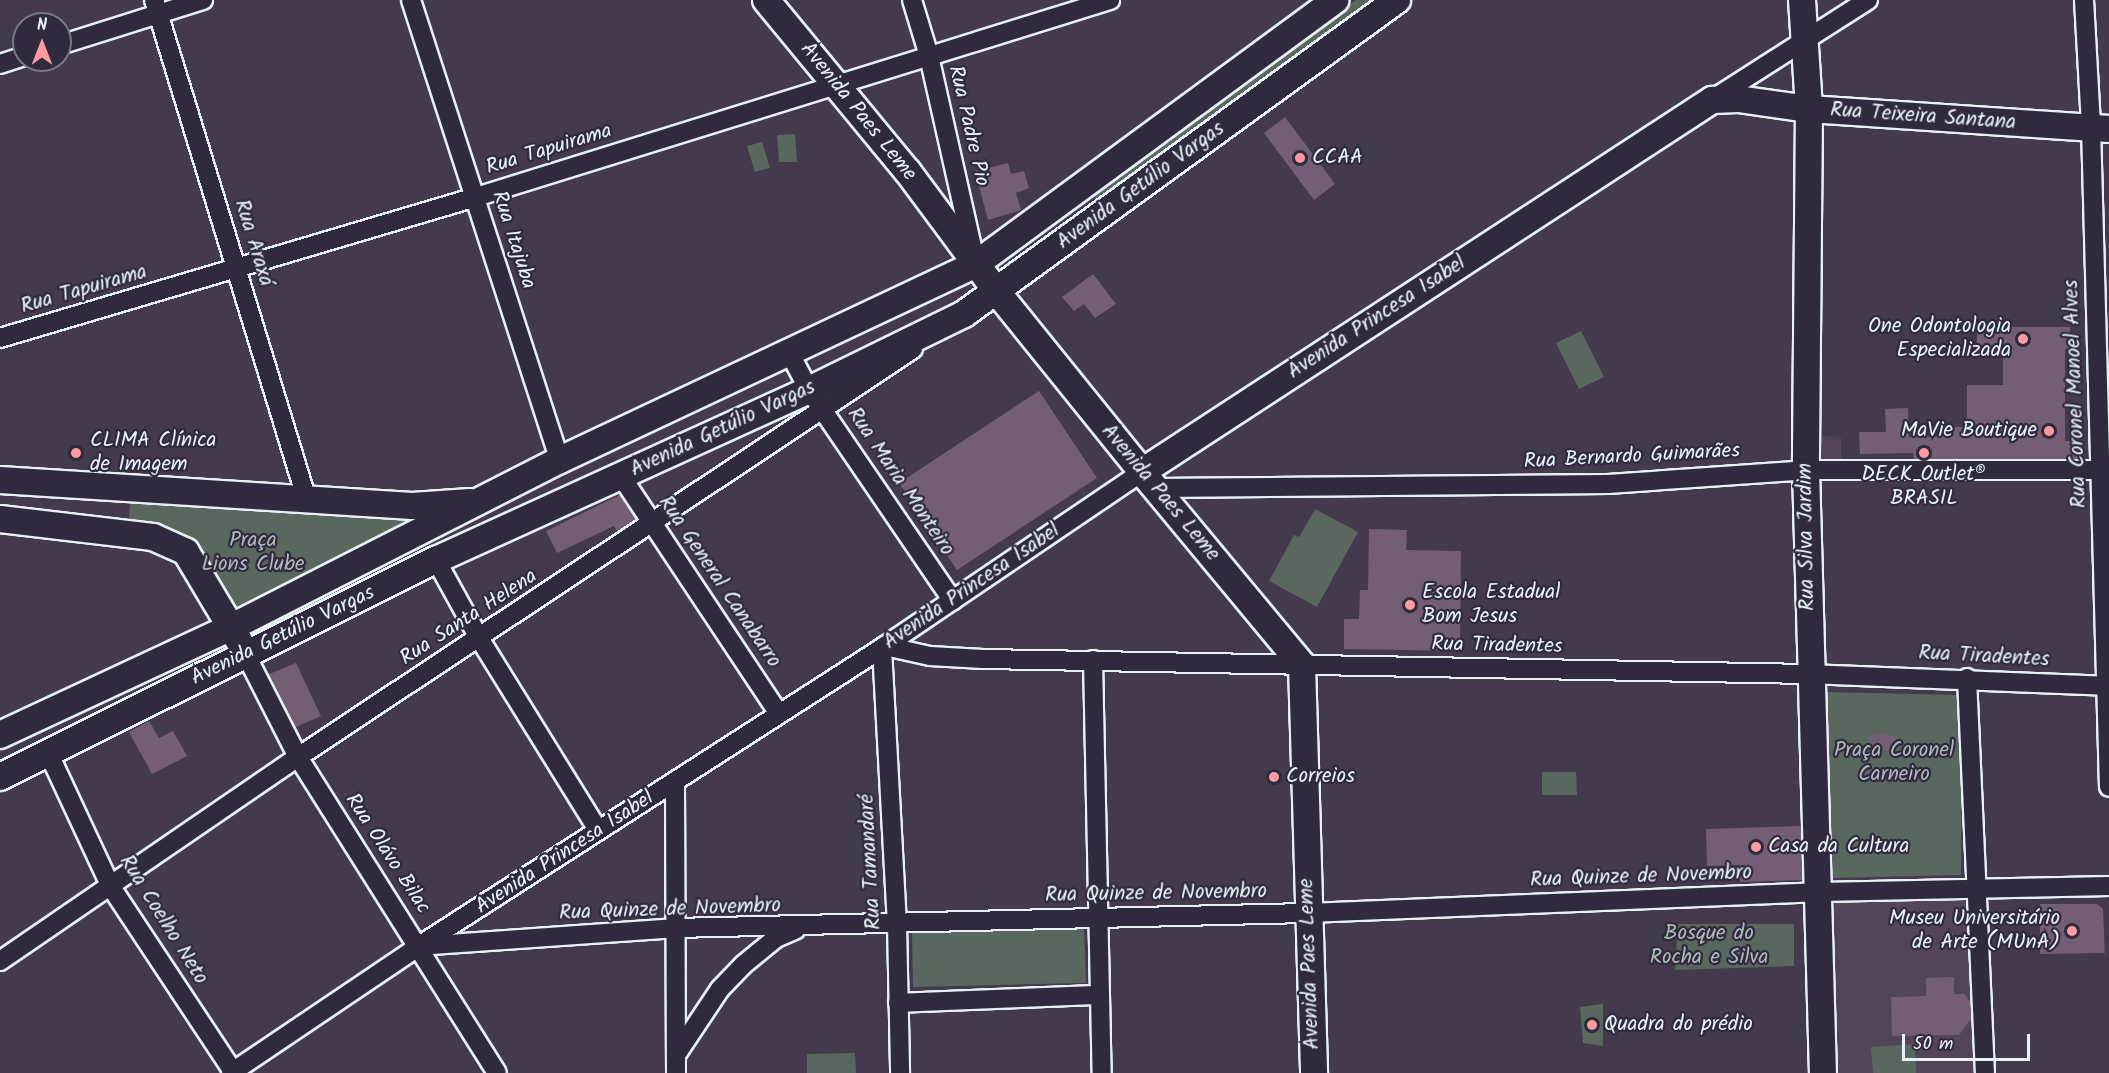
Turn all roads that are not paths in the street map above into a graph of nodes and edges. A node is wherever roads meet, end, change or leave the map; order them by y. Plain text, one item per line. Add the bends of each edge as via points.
1 (203, 0) edge
2 (411, 0) edge
3 (766, 0) edge
4 (912, 0) edge
5 (1110, 0) edge
6 (1335, 0) edge
7 (1397, 0) edge
8 (1802, 0) edge
9 (1868, 0) edge
10 (2084, 0) edge
11 (156, 7) edge
12 (1301, 24) junction
13 (72, 40) edge
14 (1805, 42) junction
15 (1321, 55) junction
16 (929, 56) junction
17 (834, 84) junction
18 (1209, 94) junction
19 (1712, 100) junction
20 (1809, 110) junction
21 (1227, 123) junction
22 (2100, 128) edge
23 (476, 197) junction
24 (976, 264) junction
25 (238, 268) junction
26 (997, 292) junction
27 (963, 314) junction
28 (0, 338) edge
29 (790, 354) junction
30 (809, 390) junction
31 (825, 411) junction
32 (560, 460) junction
33 (1806, 470) junction
34 (2105, 470) edge
35 (621, 476) junction
36 (0, 480) edge
37 (1150, 480) junction
38 (512, 486) junction
39 (308, 500) junction
40 (480, 501) junction
41 (0, 519) edge
42 (653, 523) junction
43 (497, 531) junction
44 (436, 560) junction
45 (953, 601) junction
46 (232, 627) junction
47 (479, 638) junction
48 (884, 647) junction
49 (246, 655) junction
50 (1094, 660) junction
51 (1302, 665) junction
52 (1810, 674) junction
53 (1967, 678) junction
54 (2107, 686) edge
55 (778, 712) junction
56 (0, 735) edge
57 (48, 752) junction
58 (297, 757) junction
59 (0, 777) edge
60 (675, 783) junction
61 (2109, 787) edge
62 (598, 830) junction
63 (2109, 886) edge
64 (111, 887) junction
65 (1974, 887) junction
66 (1820, 892) junction
67 (1308, 914) junction
68 (1096, 918) junction
69 (897, 924) junction
70 (675, 928) junction
71 (801, 928) junction
72 (419, 946) junction
73 (0, 961) edge
74 (1099, 995) junction
75 (898, 1003) junction
76 (676, 1065) edge
77 (233, 1072) edge
78 (497, 1073) edge
79 (900, 1073) edge
80 (1102, 1073) edge
81 (1314, 1073) edge
82 (1823, 1073) edge
83 (1985, 1073) edge

1 - 11 street
2 - 23 street, Rua Itajuba
3 - 17 main road, Avenida Paes Leme
4 - 16 street, Rua Padre Pio
5 - 16 street, Rua Tapuirama
6 - 12 main road, Avenida Getúlio Vargas
7 - 15 main road, Avenida Getúlio Vargas
8 - 14 main road, Rua Silva Jardim
9 - 14 street, Avenida Princesa Isabel
10 - 22 street, Rua Coronel Manoel Alves
11 - 13 street
11 - 25 street, Rua Araxá
12 - 15 main road via 1287,46 1292,61 1299,64
12 - 18 main road, Avenida Getúlio Vargas
14 - 19 street, Avenida Princesa Isabel
14 - 20 main road, Rua Silva Jardim
15 - 21 main road, Avenida Getúlio Vargas
16 - 17 street, Rua Tapuirama
16 - 24 street, Rua Padre Pio
17 - 23 street, Rua Tapuirama
17 - 24 main road, Avenida Paes Leme via 908,172
18 - 21 main road via 1226,86 1237,88 1243,96 1240,109
18 - 24 main road, Avenida Getúlio Vargas
19 - 20 main road, Rua Teixeira Santana via 1738,99
19 - 37 main road, Avenida Princesa Isabel
20 - 22 main road, Rua Teixeira Santana
20 - 33 main road, Rua Silva Jardim
21 - 26 main road, Avenida Getúlio Vargas
22 - 34 street, Rua Coronel Manoel Alves
23 - 25 street, Rua Tapuirama
23 - 32 street, Rua Itajuba
24 - 26 main road, Avenida Paes Leme
24 - 29 main road, Avenida Getúlio Vargas
25 - 28 street, Rua Tapuirama
25 - 39 street, Rua Araxá
26 - 27 main road, Avenida Getúlio Vargas
26 - 37 main road, Avenida Paes Leme
27 - 30 main road, Avenida Getúlio Vargas
27 - 31 street, Rua Santa Helena
29 - 30 street, Rua Maria Monteiro
29 - 32 main road, Avenida Getúlio Vargas
30 - 31 street, Rua Maria Monteiro
30 - 35 main road, Avenida Getúlio Vargas
31 - 42 street, Rua Santa Helena
31 - 45 street, Rua Maria Monteiro
32 - 38 main road, Avenida Getúlio Vargas
33 - 34 street, Rua Bernardo Guimarães
33 - 37 street, Rua Bernardo Guimarães via 1608,484
33 - 52 main road, Rua Silva Jardim
34 - 54 street, Rua Coronel Manoel Alves
35 - 42 street, Rua General Canabarro
35 - 43 main road, Avenida Getúlio Vargas
36 - 39 main road
37 - 45 street, Avenida Princesa Isabel
37 - 51 main road, Avenida Paes Leme
38 - 40 main road, Avenida Getúlio Vargas
38 - 43 main road via 515,509
39 - 40 main road via 412,506
40 - 46 main road, Avenida Getúlio Vargas
41 - 46 main road via 89,526 153,537 170,544 186,552
42 - 47 street, Rua Santa Helena
42 - 55 street, Rua General Canabarro
43 - 44 main road, Avenida Getúlio Vargas
44 - 47 street
44 - 49 main road, Avenida Getúlio Vargas
45 - 48 street, Avenida Princesa Isabel
46 - 49 main road
46 - 56 main road, Avenida Getúlio Vargas
47 - 58 street, Rua Santa Helena
47 - 62 street
48 - 50 street, Rua Tiradentes via 941,656
48 - 55 street, Avenida Princesa Isabel
48 - 69 street, Rua Tamandaré
49 - 57 main road, Avenida Getúlio Vargas
49 - 58 street, Rua Olávo Bilac
50 - 51 street, Rua Tiradentes
50 - 68 street
51 - 52 street, Rua Tiradentes
51 - 67 main road, Avenida Paes Leme
52 - 53 street, Rua Tiradentes
52 - 66 main road, Rua Silva Jardim
53 - 54 street, Rua Tiradentes
53 - 65 street
54 - 61 street, Rua Coronel Manoel Alves
55 - 60 street, Avenida Princesa Isabel
57 - 59 main road, Avenida Getúlio Vargas
57 - 64 street, Rua Coelho Neto
58 - 64 street, Rua Santa Helena
58 - 72 street, Rua Olávo Bilac
60 - 62 street, Avenida Princesa Isabel
60 - 70 street
62 - 72 street, Avenida Princesa Isabel
63 - 65 street, Rua Quinze de Novembro
64 - 73 street, Rua Santa Helena
64 - 77 street, Rua Coelho Neto
65 - 66 street, Rua Quinze de Novembro
65 - 83 street
66 - 67 street, Rua Quinze de Novembro
66 - 82 main road, Rua Silva Jardim
67 - 68 street, Rua Quinze de Novembro
67 - 81 main road, Avenida Paes Leme
68 - 69 street, Rua Quinze de Novembro
68 - 74 street
69 - 71 street, Rua Quinze de Novembro
69 - 75 street, Rua Tamandaré
70 - 71 street, Rua Quinze de Novembro
70 - 72 street, Rua Quinze de Novembro
70 - 76 street
71 - 76 street via 776,938 720,989
72 - 77 street, Avenida Princesa Isabel
72 - 78 street, Rua Olávo Bilac
74 - 75 street
74 - 80 street
75 - 79 street, Rua Tamandaré

